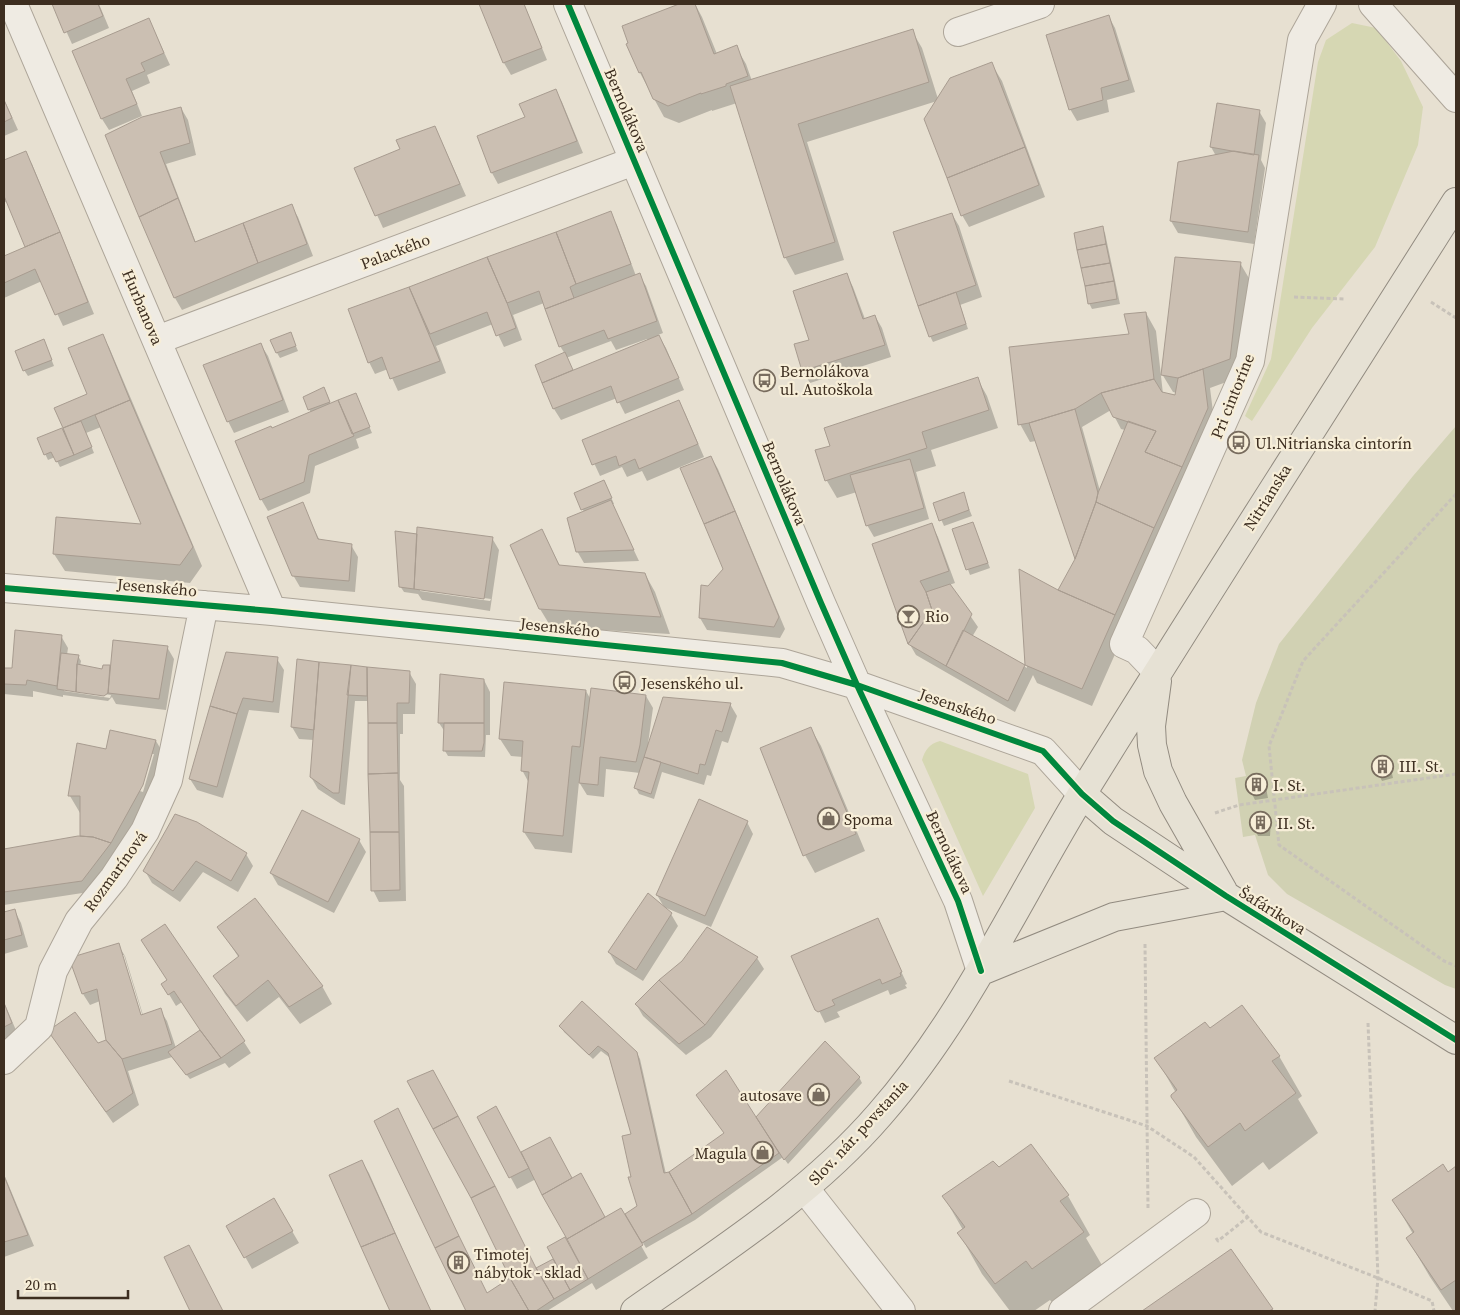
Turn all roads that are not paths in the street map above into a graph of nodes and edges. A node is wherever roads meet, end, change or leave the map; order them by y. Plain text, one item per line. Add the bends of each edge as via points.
1 (13, 4) edge
2 (568, 4) edge
3 (1040, 4) edge
4 (1322, 4) edge
5 (1373, 4) edge
6 (958, 32) dead end
7 (1456, 98) edge
8 (634, 161) junction
9 (1456, 202) edge
10 (157, 340) junction
11 (4, 588) edge
12 (204, 605) junction
13 (272, 611) junction
14 (1158, 672) junction
15 (857, 685) junction
16 (1082, 794) junction
17 (1226, 896) junction
18 (981, 971) junction
19 (1456, 1040) edge
20 (4, 1060) edge
21 (805, 1189) junction
22 (1196, 1213) dead end
23 (635, 1311) edge
24 (901, 1311) edge
25 (1063, 1311) edge

1 - 10 street, Hurbanova
2 - 8 street, Bernolákova
3 - 6 street
4 - 14 street, Pri cintoríne via 1302,40 1250,361 1124,644 1137,650
5 - 7 street
8 - 10 street, Palackého
8 - 15 street, Bernolákova
9 - 14 main road, Nitrianska
10 - 13 street, Hurbanova
11 - 12 street, Jesenského
12 - 13 street, Jesenského
12 - 20 street, Rozmarínová via 168,780 145,831 114,878 79,921 53,971 39,1027
13 - 15 street, Jesenského via 782,663
14 - 16 main road, Nitrianska
14 - 17 main road via 1151,726 1158,771
15 - 16 street, Jesenského via 1043,751
15 - 18 street, Bernolákova via 958,901
16 - 17 main road, Šafárikova via 1113,821
16 - 18 main road, Slov. nár. povstania
17 - 18 main road via 1114,918
17 - 19 main road, Šafárikova
18 - 21 main road, Slov. nár. povstania via 920,1066 878,1116
21 - 23 main road, Slov. nár. povstania
21 - 24 street
22 - 25 street

